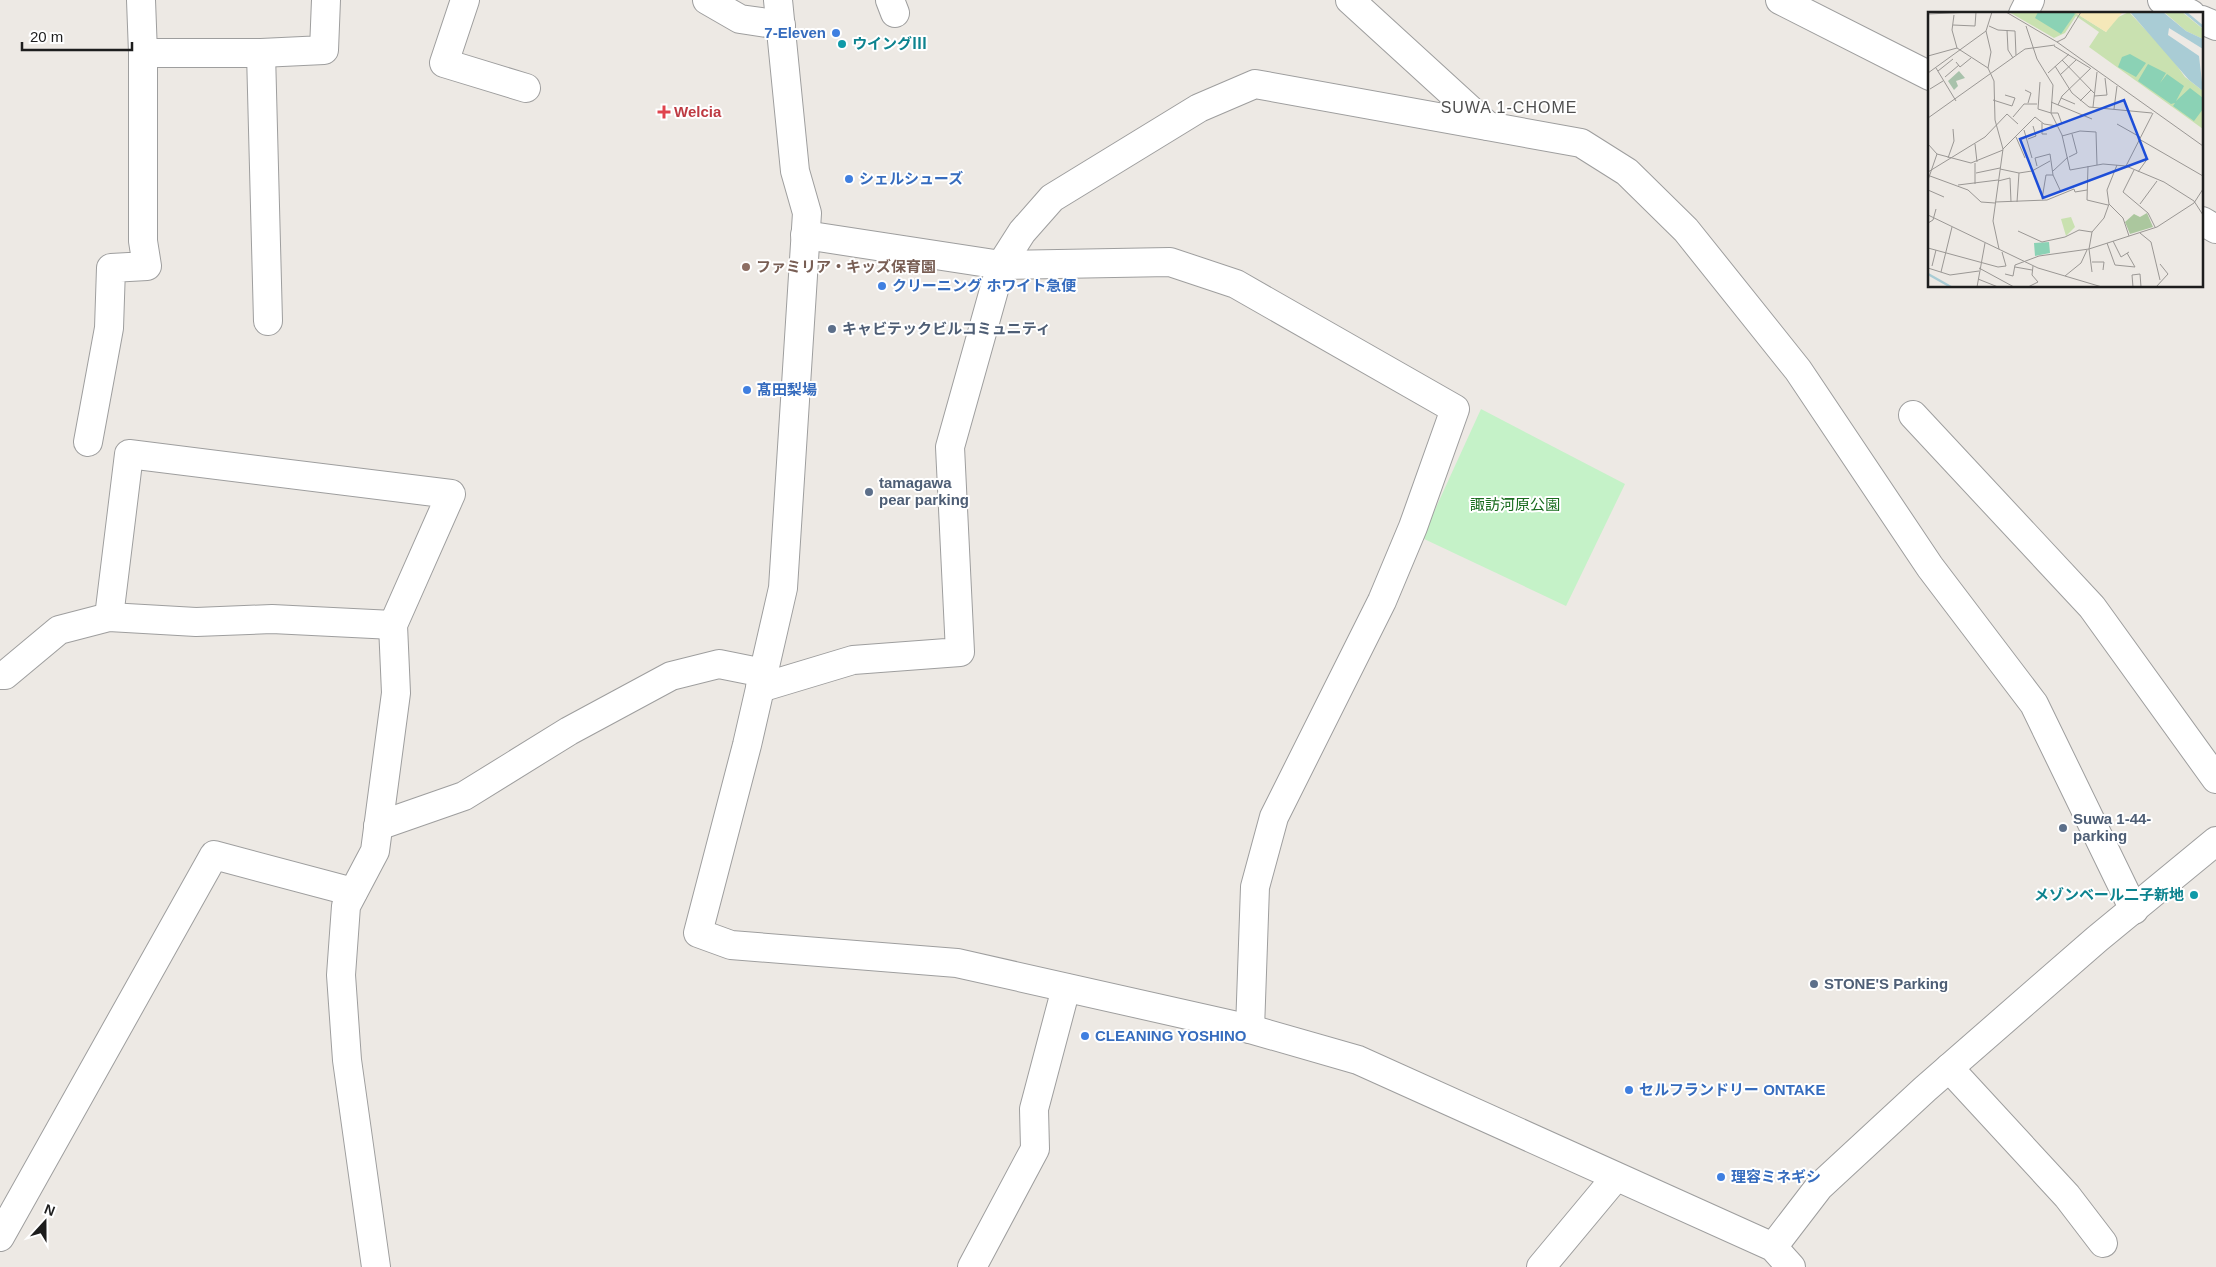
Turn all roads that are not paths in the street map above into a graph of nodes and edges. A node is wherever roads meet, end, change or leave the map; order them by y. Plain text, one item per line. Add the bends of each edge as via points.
1 (141, 0) edge
2 (326, 0) edge
3 (464, 0) edge
4 (707, 0) edge
5 (1350, 0) edge
6 (1780, 0) edge
7 (2030, 0) edge
8 (2162, 0) edge
9 (779, 12) edge
10 (2024, 12) edge
11 (2186, 12) edge
12 (2204, 21) edge
13 (2216, 26) edge
14 (143, 53) junction
15 (261, 53) junction
16 (1928, 75) edge
17 (526, 88) dead end
18 (1488, 126) junction
19 (2204, 222) edge
20 (2216, 229) edge
21 (805, 235) junction
22 (1001, 266) junction
23 (268, 321) dead end
24 (1913, 415) dead end
25 (88, 442) dead end
26 (108, 617) junction
27 (394, 624) junction
28 (0, 676) edge
29 (762, 680) junction
30 (2216, 779) edge
31 (378, 826) junction
32 (2214, 847) edge
33 (353, 892) junction
34 (2134, 910) junction
35 (1066, 988) junction
36 (1250, 1029) junction
37 (1949, 1068) junction
38 (1616, 1177) junction
39 (0, 1237) edge
40 (2103, 1243) dead end
41 (1773, 1247) junction
42 (376, 1267) edge
43 (972, 1267) edge
44 (1541, 1267) edge
45 (1791, 1267) edge

1 - 14 street
2 - 15 street via 324,50
3 - 17 street via 444,63
4 - 9 street via 740,20
5 - 18 street
6 - 16 street
7 - 10 street
8 - 11 street
9 - 21 street via 795,170 807,213
12 - 13 street
14 - 15 street
14 - 25 street via 144,241 147,266 111,268 109,328
15 - 23 street
18 - 22 street via 1255,84 1199,108 1052,198 1022,232
18 - 34 street via 1581,144 1627,172 1686,230 1798,370 1930,567 2034,704
19 - 20 street
21 - 22 street
21 - 29 street via 783,588
22 - 29 street via 950,447 960,652 853,660
22 - 36 street via 1170,262 1236,284 1455,409 1413,527 1382,601 1274,817 1255,887
24 - 30 street via 2092,607
26 - 27 street via 196,622 272,619
26 - 27 street via 129,454 451,494
26 - 28 street via 59,630
27 - 31 street via 396,693
29 - 31 street via 718,664 671,676 570,731 464,796
29 - 35 street via 698,933 731,945 958,963
31 - 33 street via 375,851
32 - 34 street
33 - 39 street via 214,855
33 - 42 street via 346,906 341,975 347,1060
34 - 37 street
35 - 36 street
35 - 43 street via 1034,1109 1035,1149
36 - 38 street via 1358,1060
37 - 40 street via 2067,1196
37 - 41 street via 1819,1187
38 - 41 street
38 - 44 street
41 - 45 street

